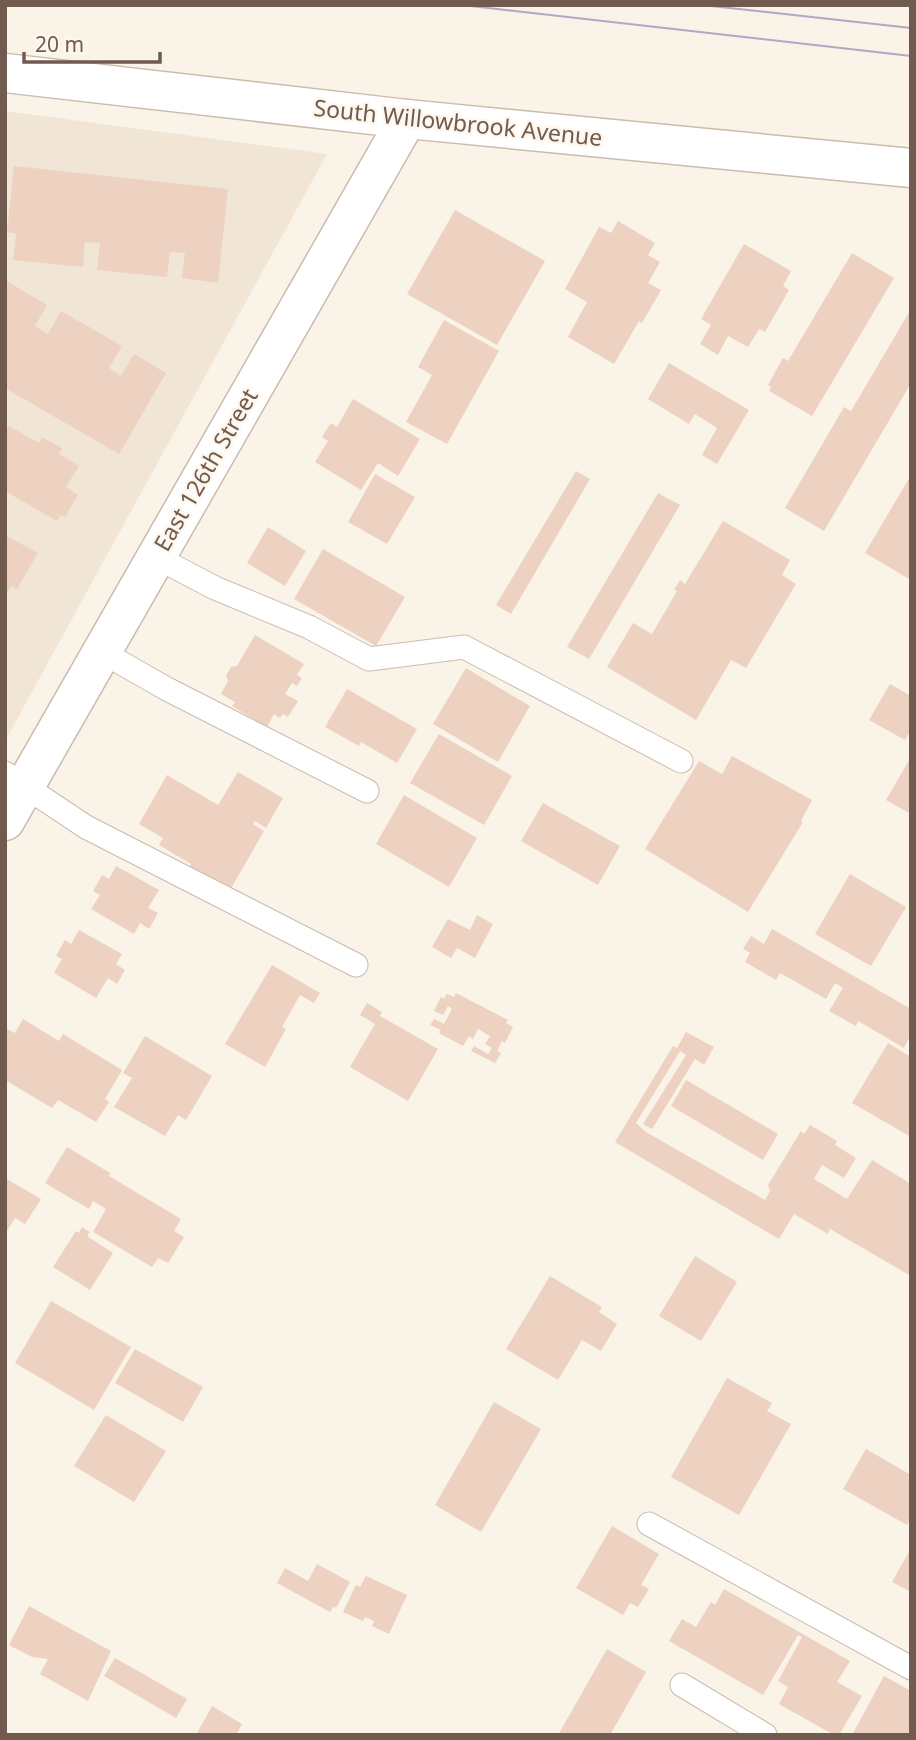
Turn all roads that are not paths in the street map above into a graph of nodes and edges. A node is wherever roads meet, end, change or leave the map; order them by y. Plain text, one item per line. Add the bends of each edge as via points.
1 (5, 73) edge
2 (407, 119) junction
3 (911, 168) edge
4 (156, 557) junction
5 (102, 652) junction
6 (681, 761) dead end
7 (15, 780) edge
8 (366, 791) dead end
9 (5, 821) edge
10 (356, 965) dead end
11 (649, 1524) dead end
12 (911, 1668) edge
13 (682, 1685) dead end
14 (765, 1735) edge

1 - 2 street, South Willowbrook Avenue
2 - 3 street, South Willowbrook Avenue
2 - 4 street, East 126th Street
4 - 5 street, East 126th Street
4 - 6 lane via 369,659 464,647
5 - 7 street, East 126th Street
5 - 8 lane
7 - 9 street, East 126th Street
7 - 10 lane via 86,827
11 - 12 lane
13 - 14 lane

